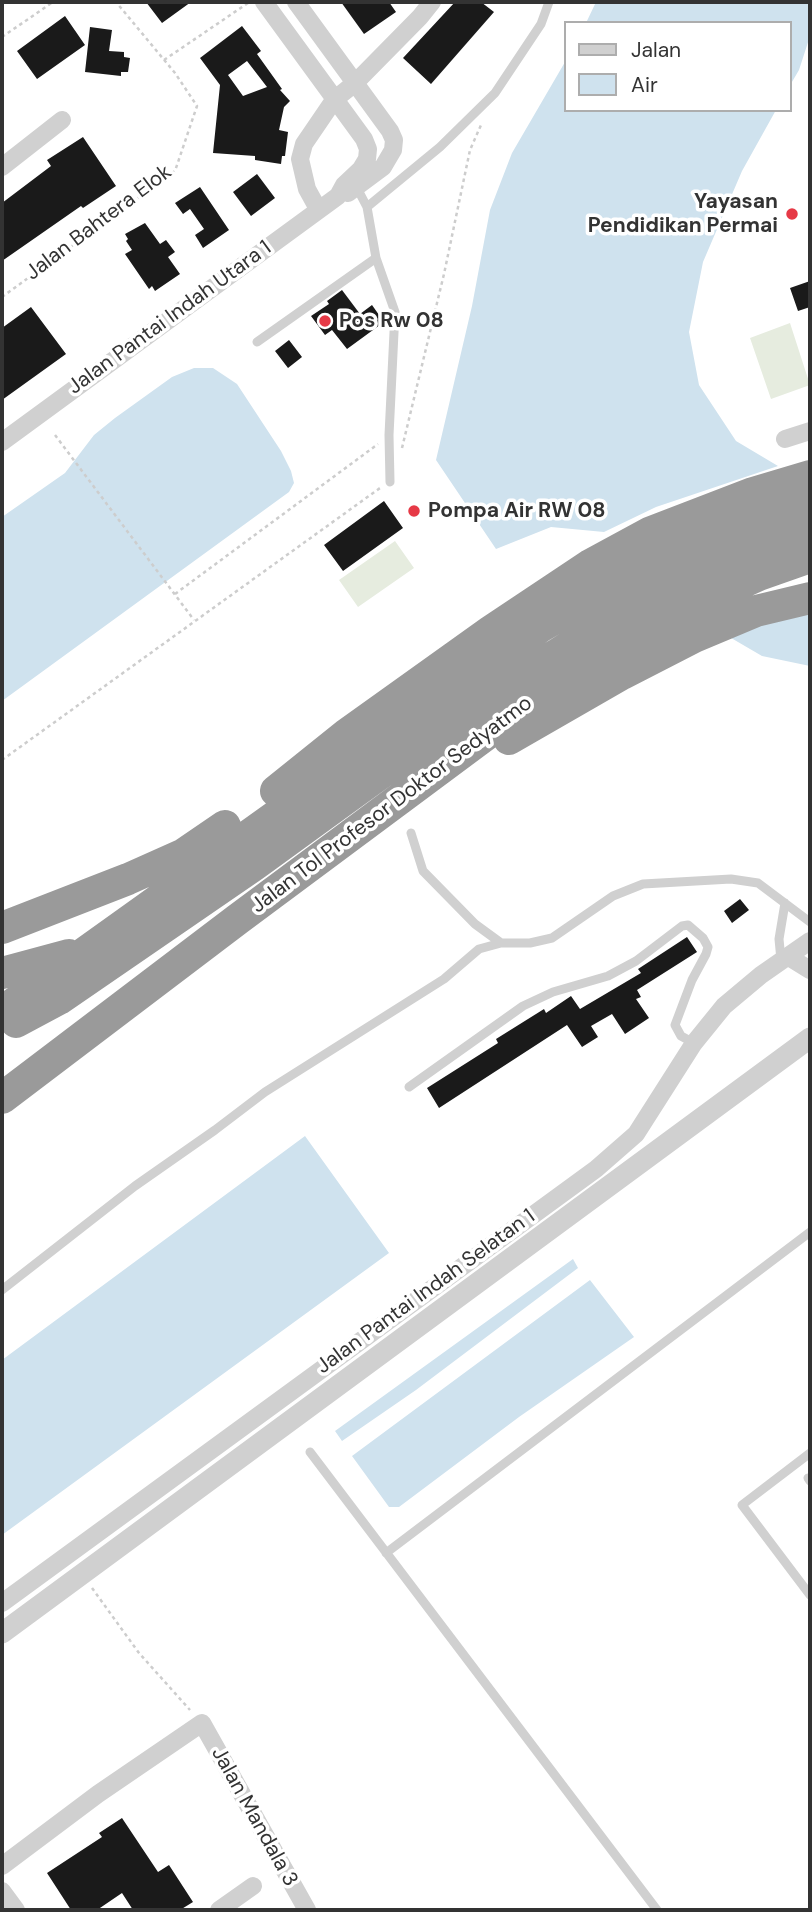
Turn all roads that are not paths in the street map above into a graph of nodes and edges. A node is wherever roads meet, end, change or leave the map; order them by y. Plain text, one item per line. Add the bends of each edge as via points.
1 (264, 2) edge
2 (296, 2) edge
3 (432, 2) edge
4 (549, 2) edge
5 (415, 9) edge
6 (355, 83) junction
7 (334, 100) junction
8 (62, 120) dead end
9 (2, 167) edge
10 (354, 183) junction
11 (367, 206) junction
12 (318, 209) junction
13 (376, 258) junction
14 (257, 342) dead end
15 (810, 431) edge
16 (785, 439) dead end
17 (2, 442) edge
18 (390, 482) road end
19 (808, 484) edge
20 (810, 526) edge
21 (810, 557) edge
22 (810, 598) edge
23 (616, 662) junction
24 (411, 833) dead end
25 (785, 903) junction
26 (810, 922) edge
27 (2, 928) edge
28 (810, 941) edge
29 (501, 943) junction
30 (87, 950) junction
31 (785, 959) junction
32 (810, 970) edge
33 (2, 973) edge
34 (2, 1012) edge
35 (2, 1029) edge
36 (810, 1038) edge
37 (694, 1043) junction
38 (409, 1087) dead end
39 (2, 1098) edge
40 (810, 1232) edge
41 (2, 1290) edge
42 (310, 1452) dead end
43 (810, 1453) edge
44 (386, 1553) junction
45 (810, 1595) edge
46 (2, 1603) edge
47 (2, 1633) edge
48 (2, 1866) edge
49 (253, 1886) dead end
50 (2, 1891) edge
51 (16, 1910) edge
52 (219, 1910) edge
53 (307, 1910) edge
54 (657, 1910) edge

1 - 7 street
2 - 6 street
3 - 5 street
4 - 11 lane via 541,24 495,93 440,148
5 - 6 street
6 - 7 street
6 - 10 street via 394,140 383,167
7 - 10 street via 368,149
7 - 12 street via 304,144 300,159 307,190
8 - 9 street
10 - 11 lane
10 - 12 street, Jalan Pantai Indah Utara 1
11 - 13 lane
12 - 17 street, Jalan Pantai Indah Utara 1
13 - 14 lane
13 - 18 lane via 395,312
15 - 16 street
19 - 27 highway via 753,494 649,533 590,565 480,638 184,854
19 - 30 highway via 647,564 540,627
20 - 35 highway, Jalan Tol Profesor Doktor Sedyatmo via 646,599 466,711 59,999
21 - 23 highway via 695,604
22 - 23 highway via 756,611
23 - 39 highway, Jalan Tol Profesor Doktor Sedyatmo via 486,752 441,769
24 - 29 lane via 423,871 475,924
25 - 26 lane
25 - 29 lane via 758,883 731,879 643,884 614,896 552,938
25 - 31 lane via 779,939
28 - 31 street, Jalan Pantai Indah Selatan 1
29 - 41 lane via 479,949 444,979 265,1092
30 - 33 highway
30 - 34 highway
31 - 32 street
31 - 37 street, Jalan Pantai Indah Selatan 1 via 733,997
36 - 47 street, Jalan Pantai Indah Selatan 1
37 - 38 lane via 681,1036 675,1025 708,947 688,925 608,976 523,1006
37 - 46 street, Jalan Pantai Indah Selatan 1 via 636,1134 596,1170
40 - 44 lane
42 - 44 lane
43 - 45 lane via 741,1505
44 - 54 lane
48 - 53 street, Jalan Mandala 3 via 202,1723
49 - 52 street
50 - 51 street

